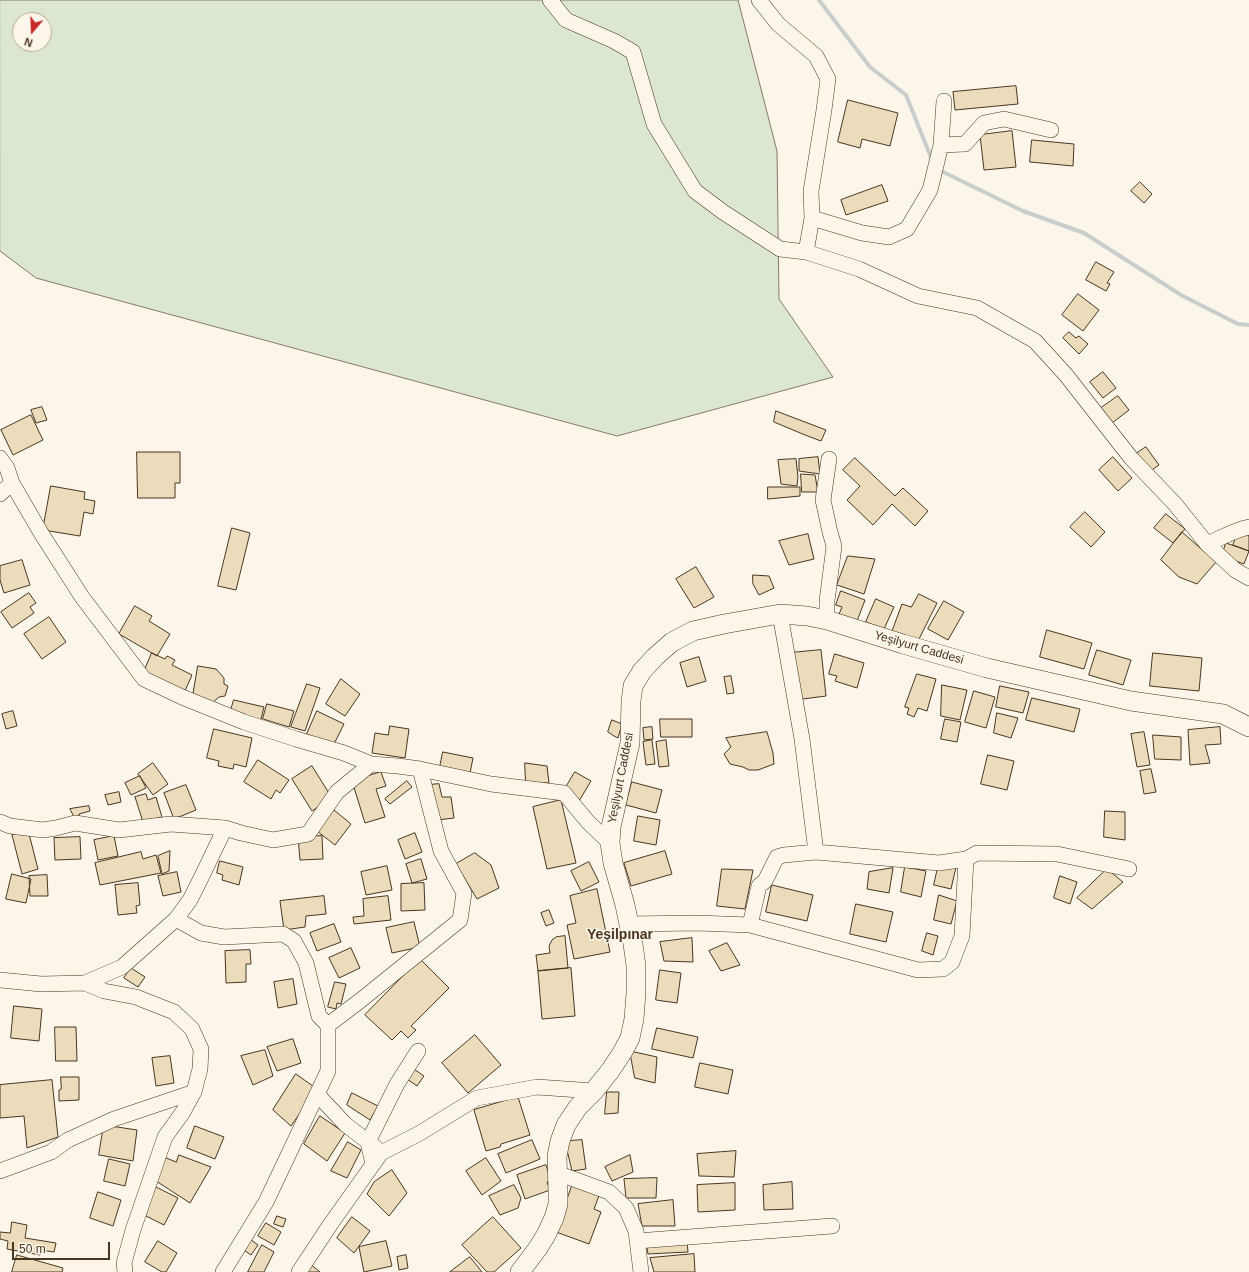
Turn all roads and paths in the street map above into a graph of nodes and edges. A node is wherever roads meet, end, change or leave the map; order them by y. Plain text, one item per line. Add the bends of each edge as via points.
1 (550, 0) edge
2 (759, 0) edge
3 (944, 101) dead end
4 (1051, 130) dead end
5 (941, 145) junction
6 (812, 218) junction
7 (806, 252) junction
8 (0, 458) edge
9 (830, 460) dead end
10 (12, 483) junction
11 (0, 494) edge
12 (1249, 527) edge
13 (1207, 544) junction
14 (1249, 578) edge
15 (780, 614) junction
16 (827, 620) junction
17 (1249, 727) edge
18 (370, 764) junction
19 (420, 769) junction
20 (0, 822) edge
21 (225, 828) junction
22 (610, 843) junction
23 (816, 852) junction
24 (966, 859) junction
25 (1129, 869) dead end
26 (176, 919) junction
27 (629, 924) junction
28 (750, 926) junction
29 (0, 980) edge
30 (85, 983) junction
31 (328, 1025) junction
32 (418, 1051) dead end
33 (594, 1091) junction
34 (194, 1092) junction
35 (317, 1094) junction
36 (368, 1142) junction
37 (377, 1158) junction
38 (0, 1171) edge
39 (557, 1173) junction
40 (832, 1226) dead end
41 (637, 1241) junction
42 (125, 1272) edge
43 (222, 1272) edge
44 (299, 1272) edge
45 (520, 1272) edge
46 (641, 1272) edge

1 - 7 street via 566,20 633,52 654,124 695,191 780,249
2 - 6 street via 778,24 816,56 828,79 811,191
3 - 5 street
4 - 5 street via 1004,119 984,123 965,144
5 - 6 street via 930,190 907,229 890,237 862,233
6 - 7 street
7 - 13 street via 859,269 918,296 977,308 1035,341 1066,375 1131,458 1175,504
8 - 10 street
9 - 16 street via 824,500 834,546
10 - 11 street
10 - 18 street via 82,597 144,679 244,722 344,753
12 - 13 street via 1238,529
13 - 14 street via 1235,570
15 - 16 main road, Yeşilyurt Caddesi
15 - 22 main road, Yeşilyurt Caddesi via 693,631 672,642 642,671 634,686 631,700 630,743 611,827
15 - 23 street via 802,739
16 - 17 main road, Yeşilyurt Caddesi via 987,668 1132,701 1224,714
18 - 19 street
18 - 21 street via 337,792 308,834 273,840
19 - 22 street via 491,784 564,793
19 - 31 street via 441,851 464,893 460,920
20 - 21 street via 10,826 43,830 76,823 119,830 171,824
21 - 26 street via 190,900
22 - 27 main road, Yeşilyurt Caddesi
23 - 24 street via 939,863
23 - 28 street via 777,857 759,886
24 - 25 street via 977,853 1057,854
24 - 28 street via 962,936 952,962 943,969 918,970
26 - 30 street via 122,967
26 - 31 street via 201,933 224,936 283,934 294,941 306,963 320,1016
27 - 28 street via 696,923
27 - 33 main road, Yeşilyurt Caddesi via 636,966 636,994 630,1038
29 - 30 street via 41,984
30 - 34 street via 104,991 136,997 174,1012 192,1029 201,1049 200,1069
31 - 35 street via 328,1071
32 - 36 street via 397,1084
33 - 37 street via 537,1087 477,1098
33 - 39 main road, Yeşilyurt Caddesi via 566,1124 557,1156
34 - 38 street via 114,1119 68,1140 51,1152
34 - 42 street via 165,1136 133,1230 124,1263
35 - 36 street via 345,1124
35 - 43 street via 266,1202
36 - 37 street
37 - 44 street
39 - 41 street via 609,1192 626,1208 636,1231
39 - 45 main road, Yeşilyurt Caddesi via 558,1204 554,1218 538,1248
40 - 41 street
41 - 46 street

